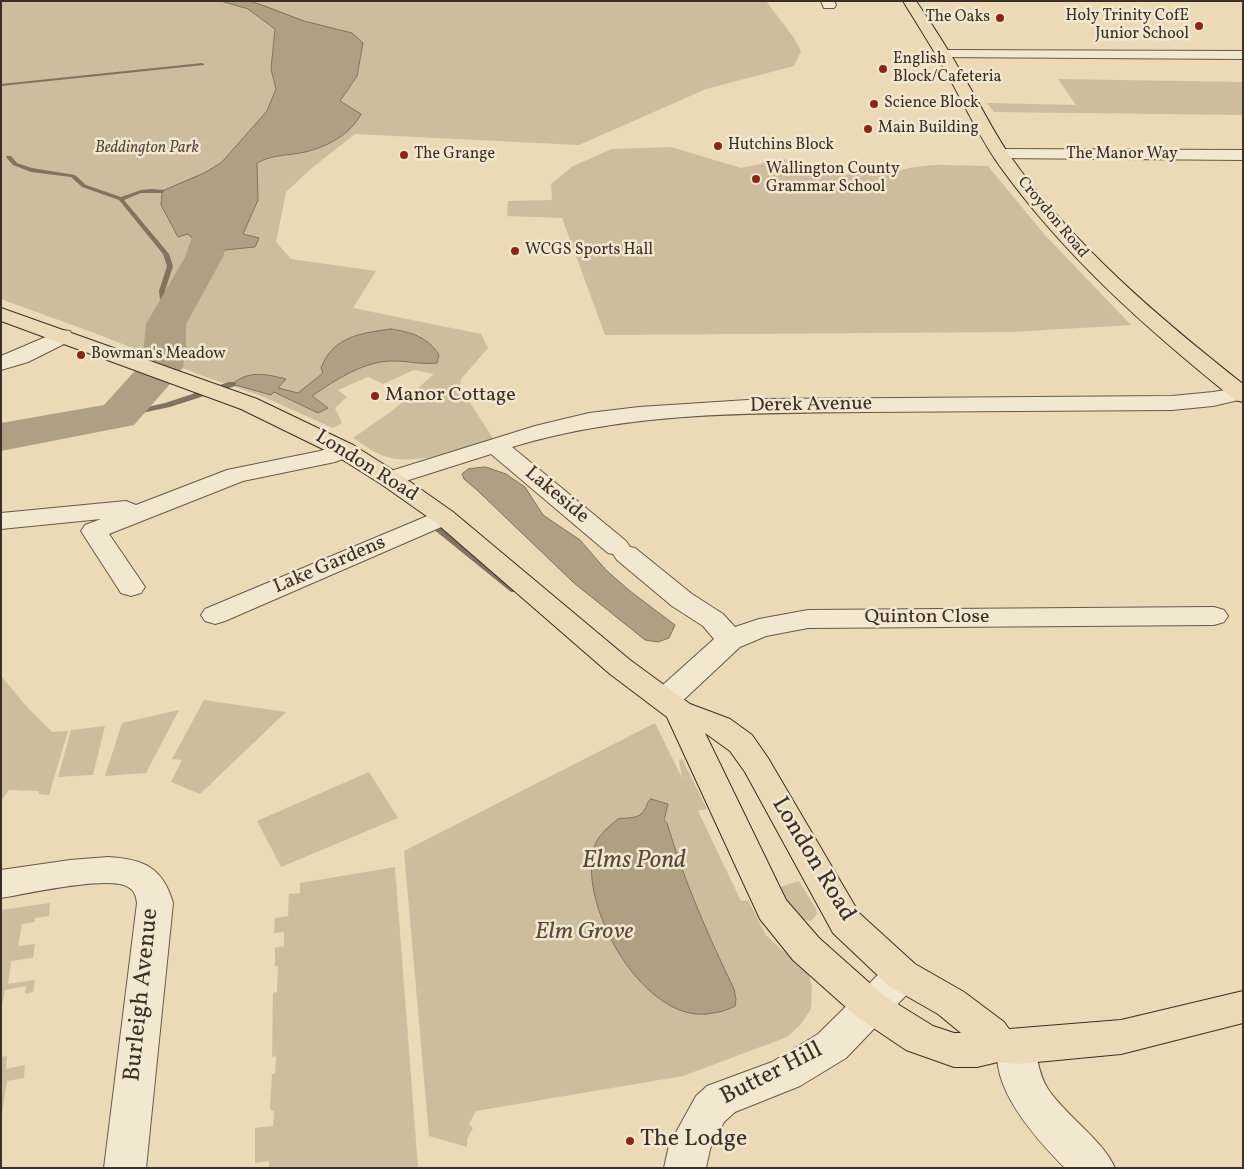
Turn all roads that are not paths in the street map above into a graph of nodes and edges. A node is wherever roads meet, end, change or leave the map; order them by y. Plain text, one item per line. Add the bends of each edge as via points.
1 (910, 1) edge
2 (943, 54) junction
3 (1243, 55) edge
4 (1001, 154) junction
5 (1243, 156) edge
6 (1, 314) edge
7 (62, 336) junction
8 (1, 363) edge
9 (1242, 394) edge
10 (484, 448) junction
11 (344, 450) junction
12 (390, 479) junction
13 (158, 507) junction
14 (444, 517) junction
15 (1, 522) edge
16 (132, 587) dead end
17 (215, 616) dead end
18 (1214, 616) dead end
19 (730, 640) junction
20 (673, 705) junction
21 (1, 884) edge
22 (902, 975) junction
23 (870, 1006) junction
24 (1243, 1007) edge
25 (1007, 1046) junction
26 (125, 1168) edge
27 (685, 1168) edge
28 (1094, 1168) edge

1 - 2 main road, Croydon Road
2 - 3 street
2 - 4 main road, Croydon Road
4 - 5 street, The Manor Way
4 - 9 main road, Croydon Road via 1037,203 1098,270 1142,312
6 - 7 main road, London Road
7 - 8 street
7 - 11 main road, London Road via 272,414
9 - 10 street, Derek Avenue via 1172,403 695,409 566,425
10 - 12 street, Derek Avenue
10 - 19 street, Lakeside via 621,550 682,600 713,620
11 - 12 main road, London Road
11 - 13 street via 326,457 236,476
12 - 14 main road, London Road
13 - 15 street
13 - 16 street via 94,531
14 - 17 street, Lake Gardens
14 - 20 main road, London Road via 620,667
18 - 19 street, Quinton Close via 808,619 760,628
19 - 20 street, Quinton Close
20 - 22 main road, London Road via 720,727 741,743 846,923
20 - 23 main road, London Road via 773,909 806,949
21 - 26 street, Burleigh Avenue via 116,870 137,875 150,886 155,903
22 - 23 street, Butter Hill
22 - 25 main road, London Road via 951,1003
23 - 25 main road, London Road via 934,1045 954,1050
23 - 27 street, Butter Hill via 832,1046 799,1067 720,1099 710,1109 690,1145
24 - 25 main road, London Road via 1121,1037
25 - 28 street via 1033,1101 1056,1131

